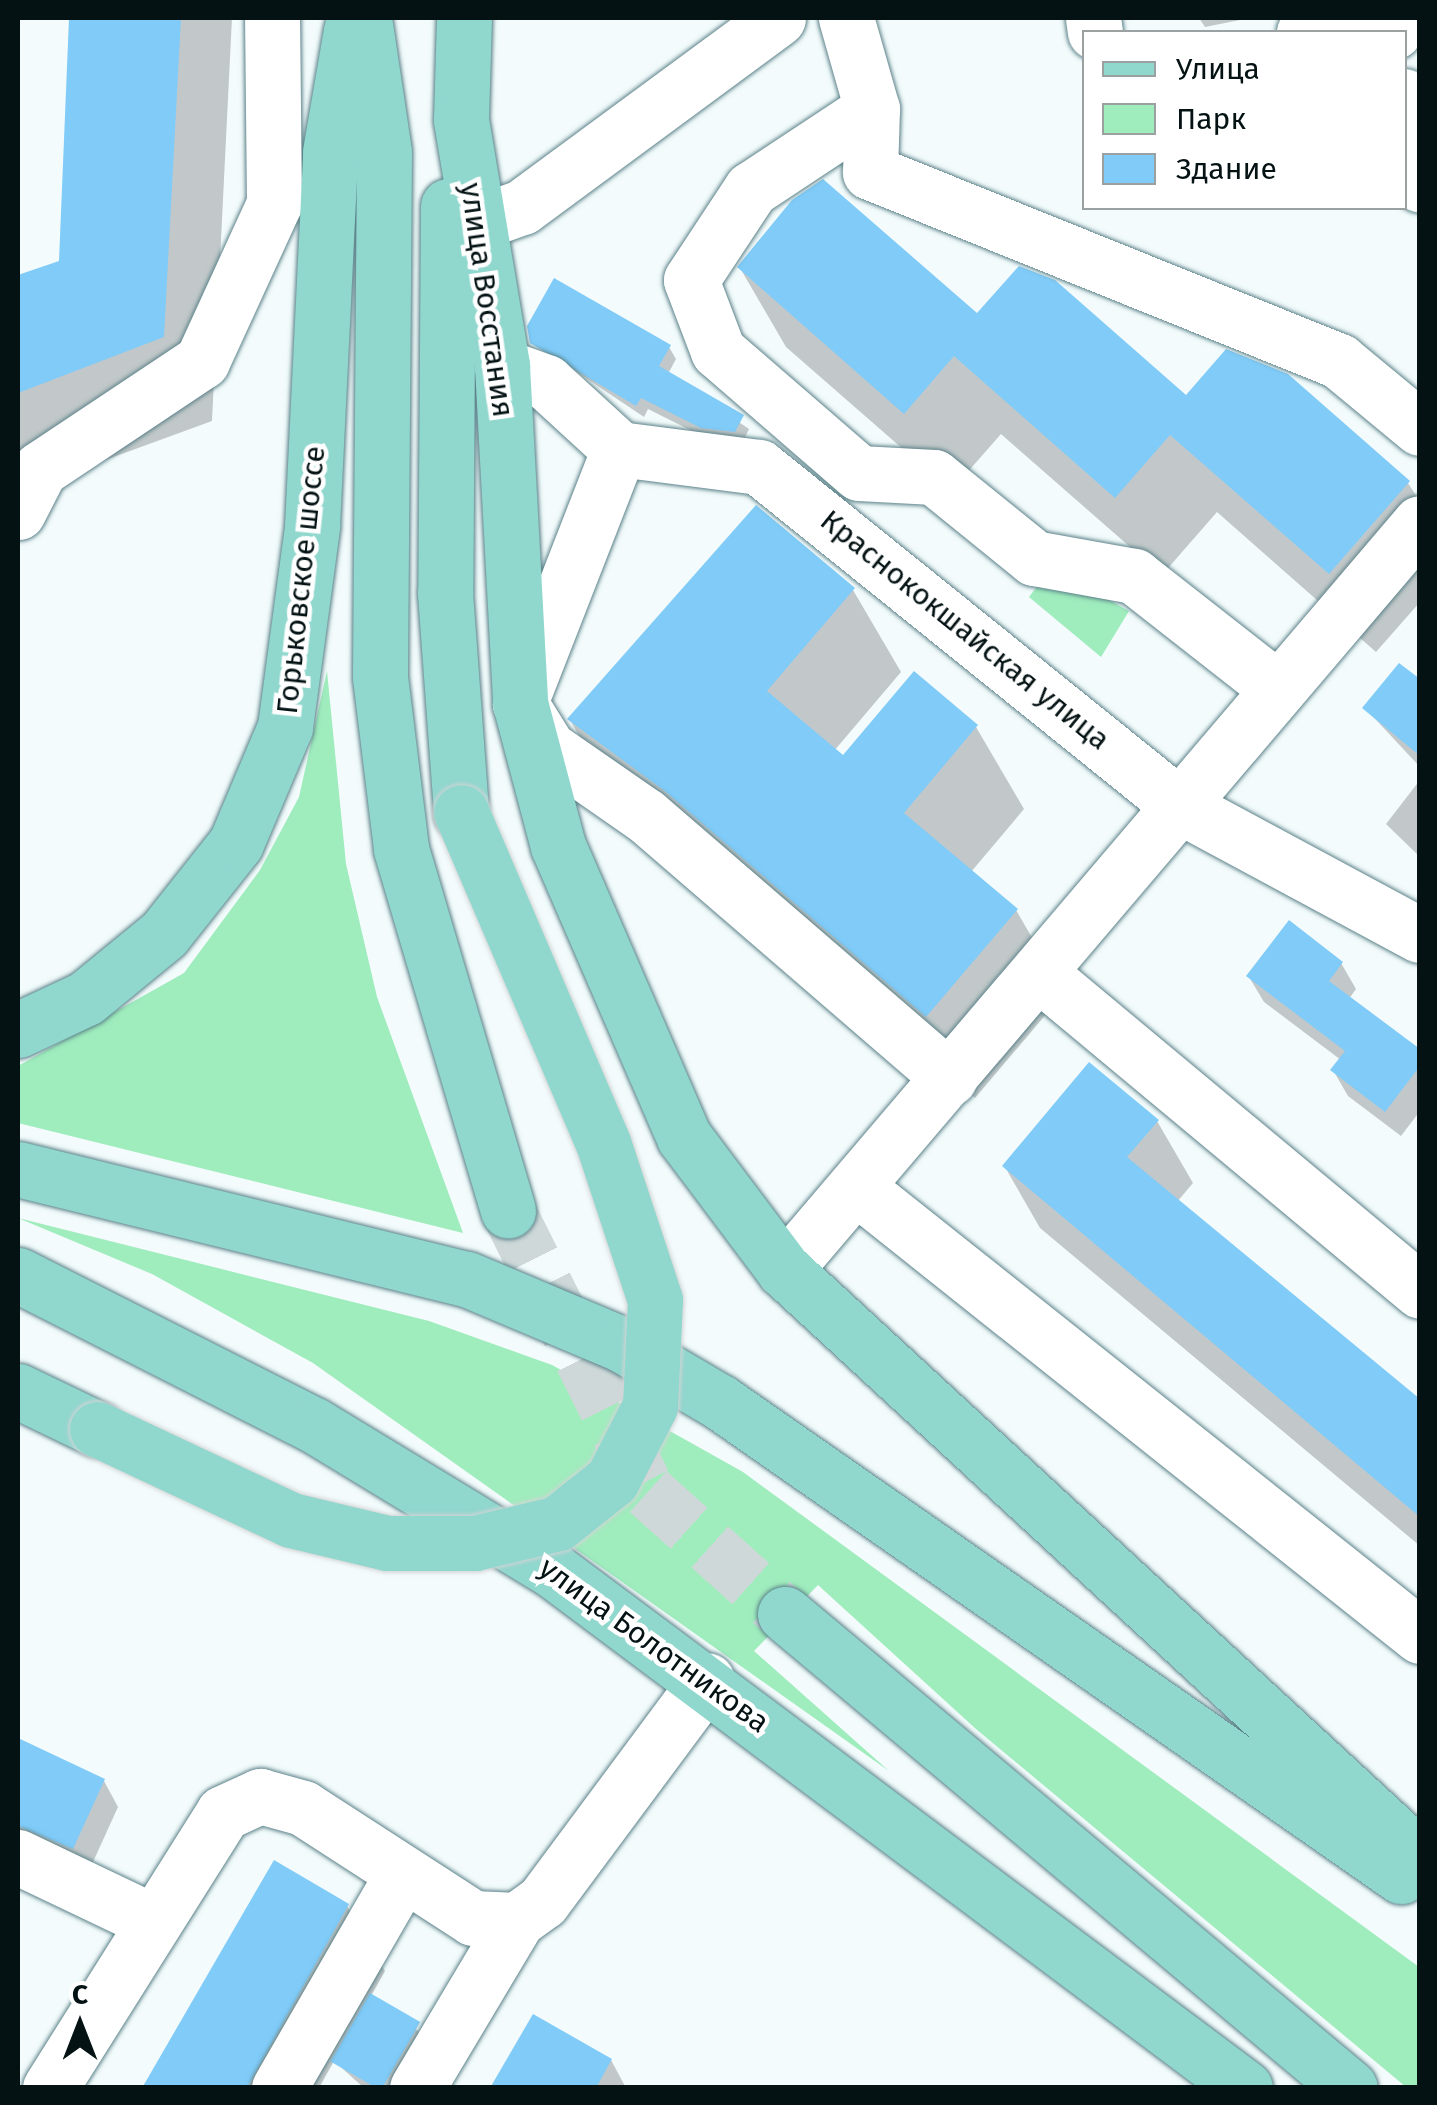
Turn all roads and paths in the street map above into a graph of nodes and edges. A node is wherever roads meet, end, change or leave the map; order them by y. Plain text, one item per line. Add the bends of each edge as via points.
1 (272, 18) edge
2 (353, 18) edge
3 (364, 18) edge
4 (464, 18) edge
5 (778, 18) edge
6 (846, 18) edge
7 (1326, 30) edge
8 (1394, 30) edge
9 (872, 109) junction
10 (1407, 113) edge
11 (461, 120) junction
12 (1420, 186) edge
13 (477, 223) junction
14 (502, 366) junction
15 (1420, 428) edge
16 (619, 450) junction
17 (18, 512) edge
18 (1420, 523) edge
19 (1278, 689) junction
20 (520, 703) junction
21 (1180, 806) junction
22 (1420, 935) edge
23 (1040, 974) junction
24 (18, 1030) edge
25 (949, 1078) junction
26 (18, 1169) edge
27 (856, 1187) junction
28 (508, 1210) tunnel mouth
29 (784, 1270) junction
30 (18, 1275) edge
31 (1420, 1292) edge
32 (18, 1390) edge
33 (786, 1614) tunnel mouth
34 (1420, 1636) edge
35 (707, 1680) junction
36 (18, 1858) edge
37 (1420, 1858) edge
38 (403, 1872) junction
39 (1420, 1889) edge
40 (517, 1920) junction
41 (154, 1922) junction
42 (50, 2088) edge
43 (279, 2088) edge
44 (417, 2088) edge
45 (1245, 2088) edge
46 (1350, 2088) edge

1 - 17 street via 274,204 202,361 40,469
2 - 24 main road, Горьковское шоссе via 330,152 312,526 285,727 236,843 164,934 86,998
3 - 28 main road via 384,152 380,677 401,849
4 - 11 main road, улица Восстания
5 - 13 street via 522,206
6 - 9 street
7 - 8 street via 1392,24
9 - 15 street via 870,172 1339,362
9 - 19 street via 751,188 691,280 718,351 859,473 934,478 1034,558 1134,576
10 - 12 street
11 - 13 main road, улица Восстания
11 - 32 main road, bridge via 448,202 445,594 461,812 603,1143 655,1300 650,1406 612,1480 558,1523 475,1543 387,1543 291,1520
13 - 14 main road, улица Восстания
14 - 16 street via 546,382
14 - 20 main road, улица Восстания
16 - 20 street
16 - 21 street, Краснококшайская улица via 759,466
18 - 19 street
19 - 21 street
20 - 25 street via 548,748 646,816
20 - 29 main road, улица Восстания via 558,846 684,1137
21 - 22 street, Краснококшайская улица
21 - 23 street
23 - 25 street
23 - 31 street
25 - 27 street
26 - 39 main road via 467,1278 621,1344 720,1402
27 - 29 street
27 - 34 street
29 - 37 main road, улица Восстания
30 - 35 main road, улица Болотникова via 314,1425 554,1571
33 - 46 main road
35 - 40 street via 543,1902
35 - 45 main road, улица Болотникова
36 - 41 street
38 - 40 street via 474,1918
38 - 41 street via 303,1808 260,1796 223,1813
38 - 43 street
40 - 44 street
41 - 42 street

